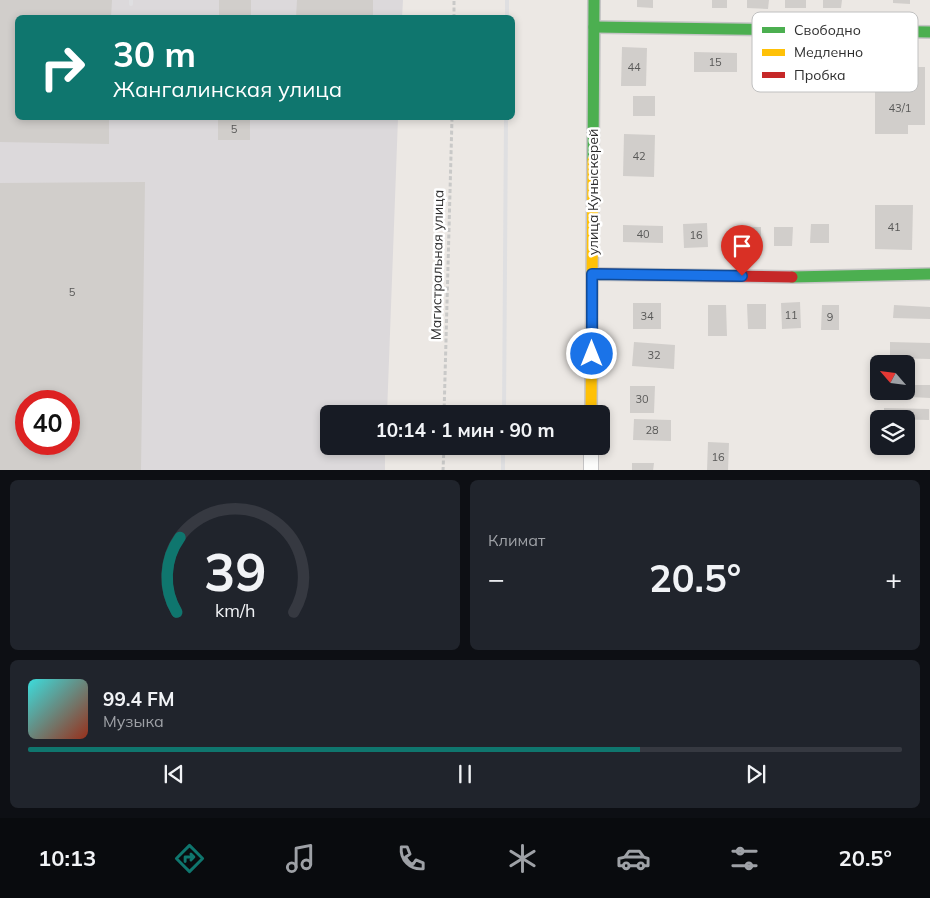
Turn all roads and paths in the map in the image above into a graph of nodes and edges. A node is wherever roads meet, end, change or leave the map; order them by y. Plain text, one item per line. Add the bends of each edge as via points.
1 (454, 0) edge
2 (594, 0) edge
3 (454, 15) edge
4 (594, 27) junction
5 (752, 29) edge
6 (452, 120) edge
7 (592, 274) junction
8 (930, 274) edge
9 (444, 405) edge
10 (591, 405) edge
11 (444, 455) edge
12 (591, 455) edge
13 (443, 470) edge
14 (591, 470) edge

1 - 3 path
2 - 4 street, улица Куныскерей
4 - 5 street
4 - 7 street, улица Куныскерей
6 - 9 path, Магистральная улица
7 - 8 street via 820,277
7 - 10 street, улица Куныскерей
11 - 13 path
12 - 14 street

